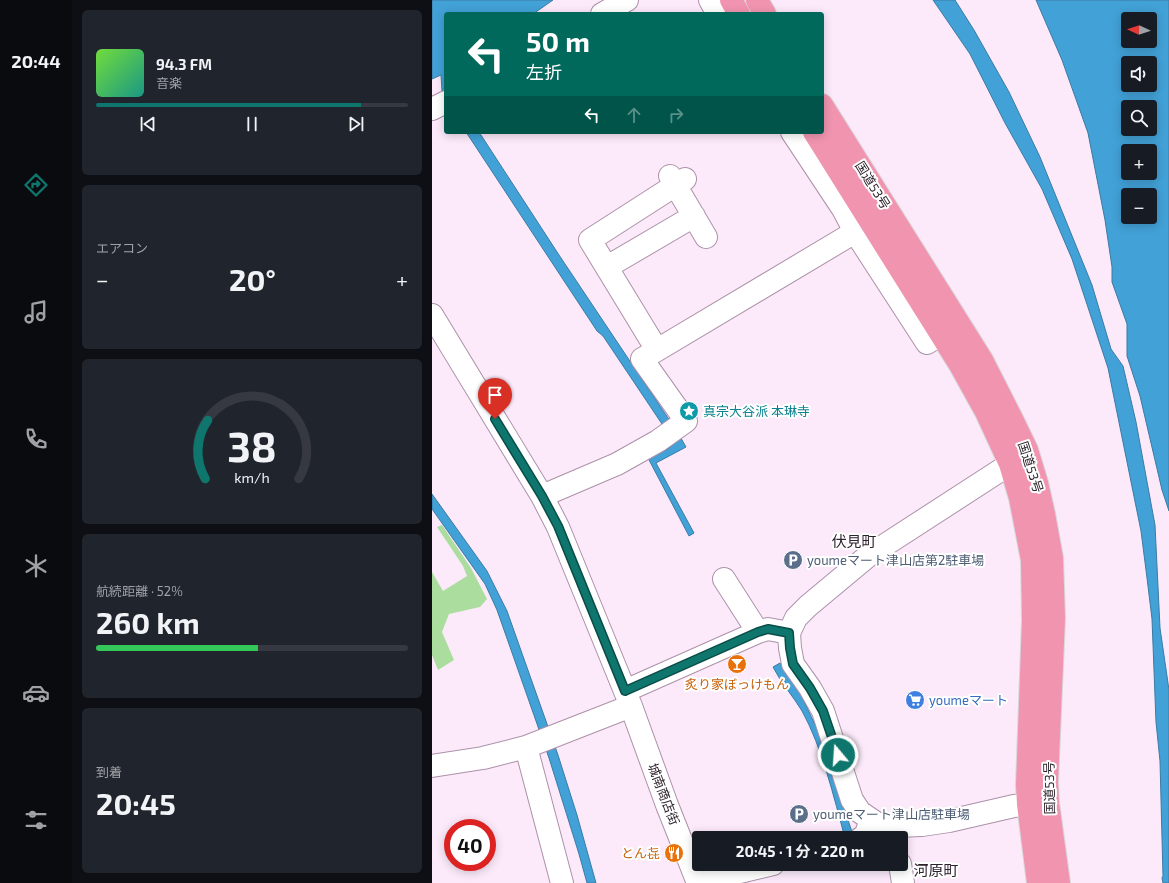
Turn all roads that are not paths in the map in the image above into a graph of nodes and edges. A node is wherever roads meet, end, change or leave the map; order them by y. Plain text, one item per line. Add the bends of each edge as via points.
1 (610, 0) edge
2 (627, 0) edge
3 (710, 0) edge
4 (731, 0) edge
5 (756, 0) edge
6 (593, 12) edge
7 (606, 12) edge
8 (717, 12) edge
9 (739, 12) edge
10 (764, 12) edge
11 (444, 103) edge
12 (824, 108) edge
13 (432, 109) edge
14 (793, 134) edge
15 (815, 134) edge
16 (694, 216) junction
17 (855, 232) junction
18 (706, 237) dead end
19 (607, 267) junction
20 (432, 315) edge
21 (941, 334) junction
22 (657, 350) junction
23 (982, 360) junction
24 (1010, 464) junction
25 (542, 496) junction
26 (724, 579) dead end
27 (758, 632) junction
28 (789, 633) junction
29 (628, 698) junction
30 (526, 747) junction
31 (432, 766) edge
32 (1038, 803) junction
33 (866, 829) edge
34 (894, 831) edge
35 (900, 831) edge
36 (745, 871) edge
37 (901, 871) edge
38 (562, 883) edge
39 (698, 883) edge
40 (903, 883) edge
41 (1038, 883) edge
42 (1059, 883) edge

1 - 6 street
2 - 7 street
3 - 8 street
4 - 9 highway
5 - 10 highway
11 - 13 street
12 - 23 highway, 国道53号
14 - 17 street via 843,209
15 - 21 highway, 国道53号
16 - 18 street
16 - 19 street
16 - 19 street via 677,180 590,240
17 - 21 street via 927,343
17 - 22 street
19 - 22 street
20 - 25 street, 城南商店街
21 - 24 highway, 国道53号 via 986,412
22 - 25 street via 642,359 686,421 617,464
23 - 24 street via 985,382 1013,443 1016,457
23 - 32 highway, 国道53号 via 1027,450 1037,482 1052,558 1054,618 1048,782
24 - 28 street via 868,556 808,606 796,618
24 - 32 highway, 国道53号 via 1020,498 1032,560 1033,620 1027,785
25 - 29 street, 城南商店街 via 558,526
26 - 27 street
27 - 28 street via 768,629
27 - 29 street
28 - 33 street via 793,664 823,711 852,800
29 - 30 street
29 - 39 street, 城南商店街
30 - 31 street via 483,758
30 - 38 street
32 - 35 street
32 - 41 highway, 国道53号
32 - 42 highway, 国道53号
33 - 34 street via 880,825
36 - 39 street
37 - 40 street

